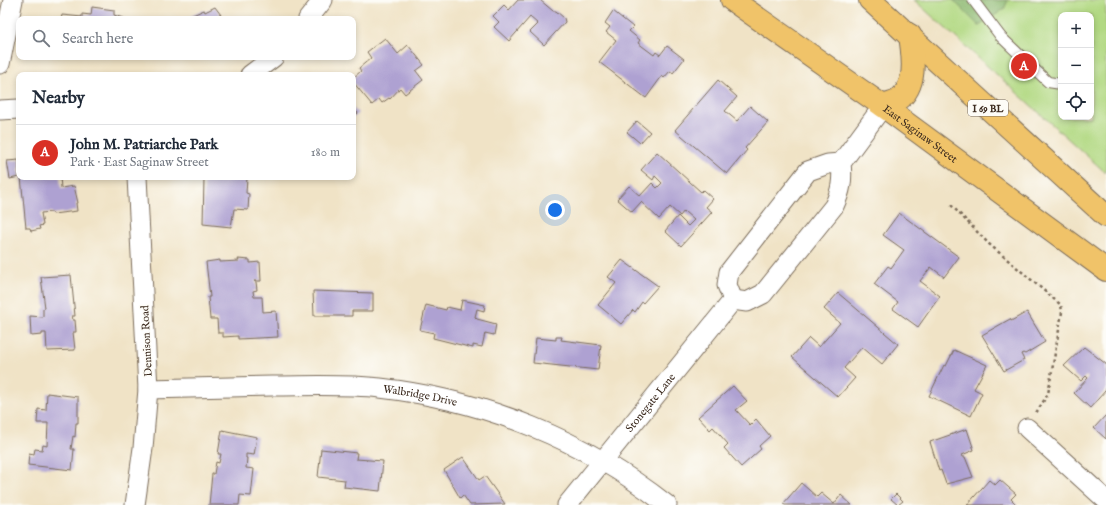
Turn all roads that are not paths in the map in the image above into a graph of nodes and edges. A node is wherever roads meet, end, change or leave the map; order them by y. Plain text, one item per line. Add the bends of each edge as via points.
1 (13, 0) edge
2 (323, 0) edge
3 (732, 0) edge
4 (870, 0) edge
5 (973, 0) edge
6 (310, 16) edge
7 (910, 35) junction
8 (270, 60) edge
9 (0, 64) edge
10 (254, 72) edge
11 (1058, 84) edge
12 (883, 106) junction
13 (16, 109) edge
14 (0, 110) edge
15 (841, 163) junction
16 (137, 180) edge
17 (1106, 216) edge
18 (1106, 270) edge
19 (733, 300) junction
20 (148, 388) junction
21 (1027, 428) road end
22 (602, 461) junction
23 (1106, 500) edge
24 (135, 505) edge
25 (567, 505) edge
26 (667, 505) edge

1 - 9 street
2 - 6 street
3 - 12 main road, East Saginaw Street
4 - 7 main road, I 69 BL
5 - 11 lane via 1011,47 1048,82
7 - 12 main road via 914,59 908,89 898,101
7 - 17 main road, I 69 BL
8 - 10 street
12 - 15 street
12 - 18 main road, East Saginaw Street
13 - 14 street
15 - 19 street via 841,192 834,206 763,294 747,302
15 - 19 street via 828,164 808,171 729,272 727,285
16 - 20 street, Dennison Road
19 - 22 street, Stonegate Lane
20 - 22 street, Walbridge Drive via 325,385 424,394 489,410 548,433
20 - 24 street, Dennison Road
21 - 23 street
22 - 25 street, Stonegate Lane
22 - 26 street, Walbridge Drive via 641,484

